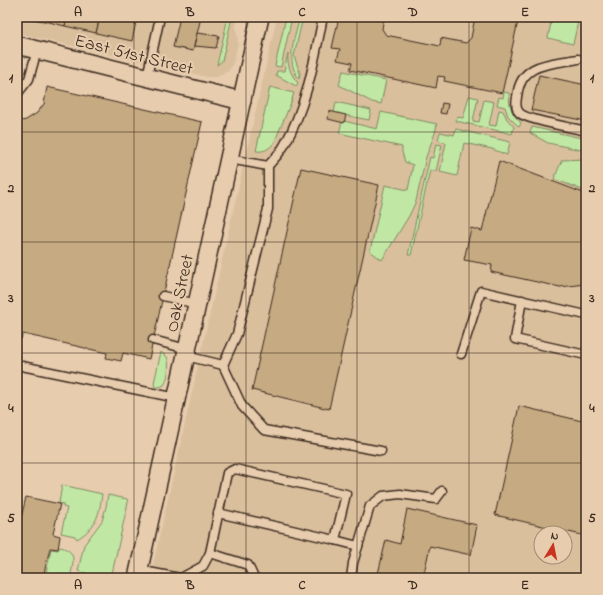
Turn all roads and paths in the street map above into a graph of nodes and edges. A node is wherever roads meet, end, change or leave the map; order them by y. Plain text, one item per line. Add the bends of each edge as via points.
1 (160, 17) edge
2 (260, 17) edge
3 (323, 17) edge
4 (17, 45) edge
5 (37, 50) junction
6 (578, 59) dead end
7 (147, 77) junction
8 (17, 94) edge
9 (242, 101) junction
10 (586, 131) edge
11 (229, 159) junction
12 (268, 166) junction
13 (163, 296) dead end
14 (522, 300) junction
15 (197, 304) junction
16 (586, 315) edge
17 (153, 340) dead end
18 (187, 352) junction
19 (461, 354) dead end
20 (586, 355) edge
21 (17, 365) edge
22 (223, 365) junction
23 (177, 398) junction
24 (381, 451) dead end
25 (442, 491) dead end
26 (218, 513) junction
27 (335, 540) junction
28 (358, 546) junction
29 (210, 553) junction
30 (138, 574) edge
31 (180, 578) edge
32 (254, 578) edge
33 (351, 578) edge

1 - 7 lane
2 - 9 street, Oak Street
3 - 12 lane via 313,68 300,111 284,145
4 - 5 street, East 51st Street
5 - 7 street, East 51st Street
5 - 8 lane via 29,80
6 - 10 lane via 538,66 530,71 519,84 516,103 521,114
7 - 9 street, East 51st Street
9 - 11 street, Oak Street
11 - 12 lane
11 - 15 street, Oak Street
12 - 22 lane via 268,209 237,334
13 - 15 lane
14 - 16 lane
14 - 19 lane via 480,291
14 - 20 lane via 515,339
15 - 18 street, Oak Street
17 - 18 lane
18 - 22 lane
18 - 23 street, Oak Street
21 - 23 lane
22 - 24 lane via 242,406 264,430
23 - 30 street, Oak Street
25 - 28 lane via 436,499 400,494 383,496 370,506
26 - 27 lane
26 - 27 lane via 227,473 235,469 346,494
26 - 29 lane
27 - 28 lane
28 - 33 lane
29 - 31 lane via 203,566
29 - 32 lane via 248,565
30 - 31 lane

